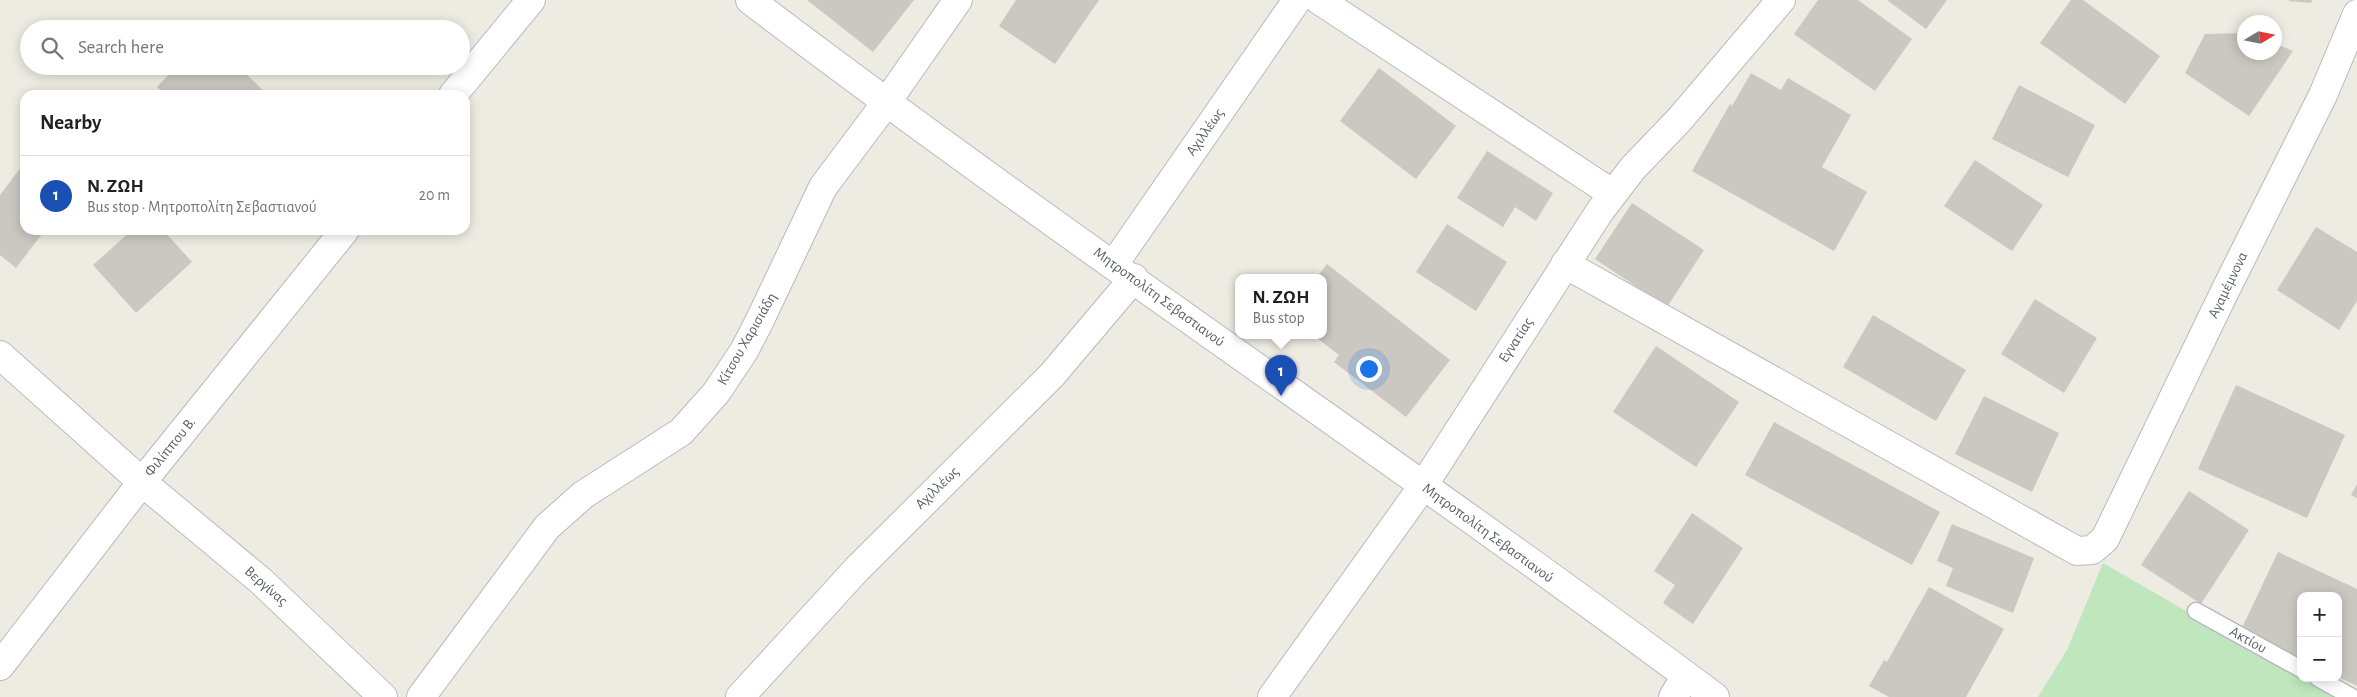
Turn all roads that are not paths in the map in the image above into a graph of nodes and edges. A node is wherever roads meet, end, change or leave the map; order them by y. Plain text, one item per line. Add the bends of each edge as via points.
1 (531, 0) edge
2 (750, 0) edge
3 (958, 0) edge
4 (1297, 0) edge
5 (1319, 0) edge
6 (1781, 0) edge
7 (2357, 14) edge
8 (458, 90) edge
9 (886, 103) junction
10 (1613, 194) junction
11 (341, 235) edge
12 (1566, 264) junction
13 (1124, 271) junction
14 (0, 355) edge
15 (142, 482) junction
16 (1423, 486) junction
17 (2196, 611) dead end
18 (0, 666) edge
19 (2297, 667) edge
20 (2325, 682) edge
21 (1680, 686) edge
22 (383, 697) edge
23 (421, 697) edge
24 (740, 697) edge
25 (1272, 697) edge
26 (1715, 697) edge
27 (2352, 697) edge

1 - 8 street
2 - 9 street, Μητροπολίτη Σεβαστιανού
3 - 9 street, Κίτσου Χαρισιάδη
4 - 13 street, Αχιλλέως
5 - 10 street
6 - 10 street, Εγνατίας
7 - 12 street, Αγαμέμνονα via 2323,95 2105,539 2092,550 2076,551
9 - 13 street, Μητροπολίτη Σεβαστιανού
9 - 23 street, Κίτσου Χαρισιάδη via 823,187 744,351 716,393 680,432 583,495 547,527
10 - 12 street, Εγνατίας
11 - 15 street, Φιλίππου Β.
12 - 16 street, Εγνατίας
13 - 16 street, Μητροπολίτη Σεβαστιανού
13 - 24 street, Αχιλλέως via 1052,375 869,556
14 - 15 street, Βεργίνας
15 - 18 street, Φιλίππου Β.
15 - 22 street, Βεργίνας via 261,581
16 - 21 street, Μητροπολίτη Σεβαστιανού
16 - 25 street, Εγνατίας
17 - 19 lane, Ακτίου
20 - 27 lane
21 - 26 street, Μητροπολίτη Σεβαστιανού

